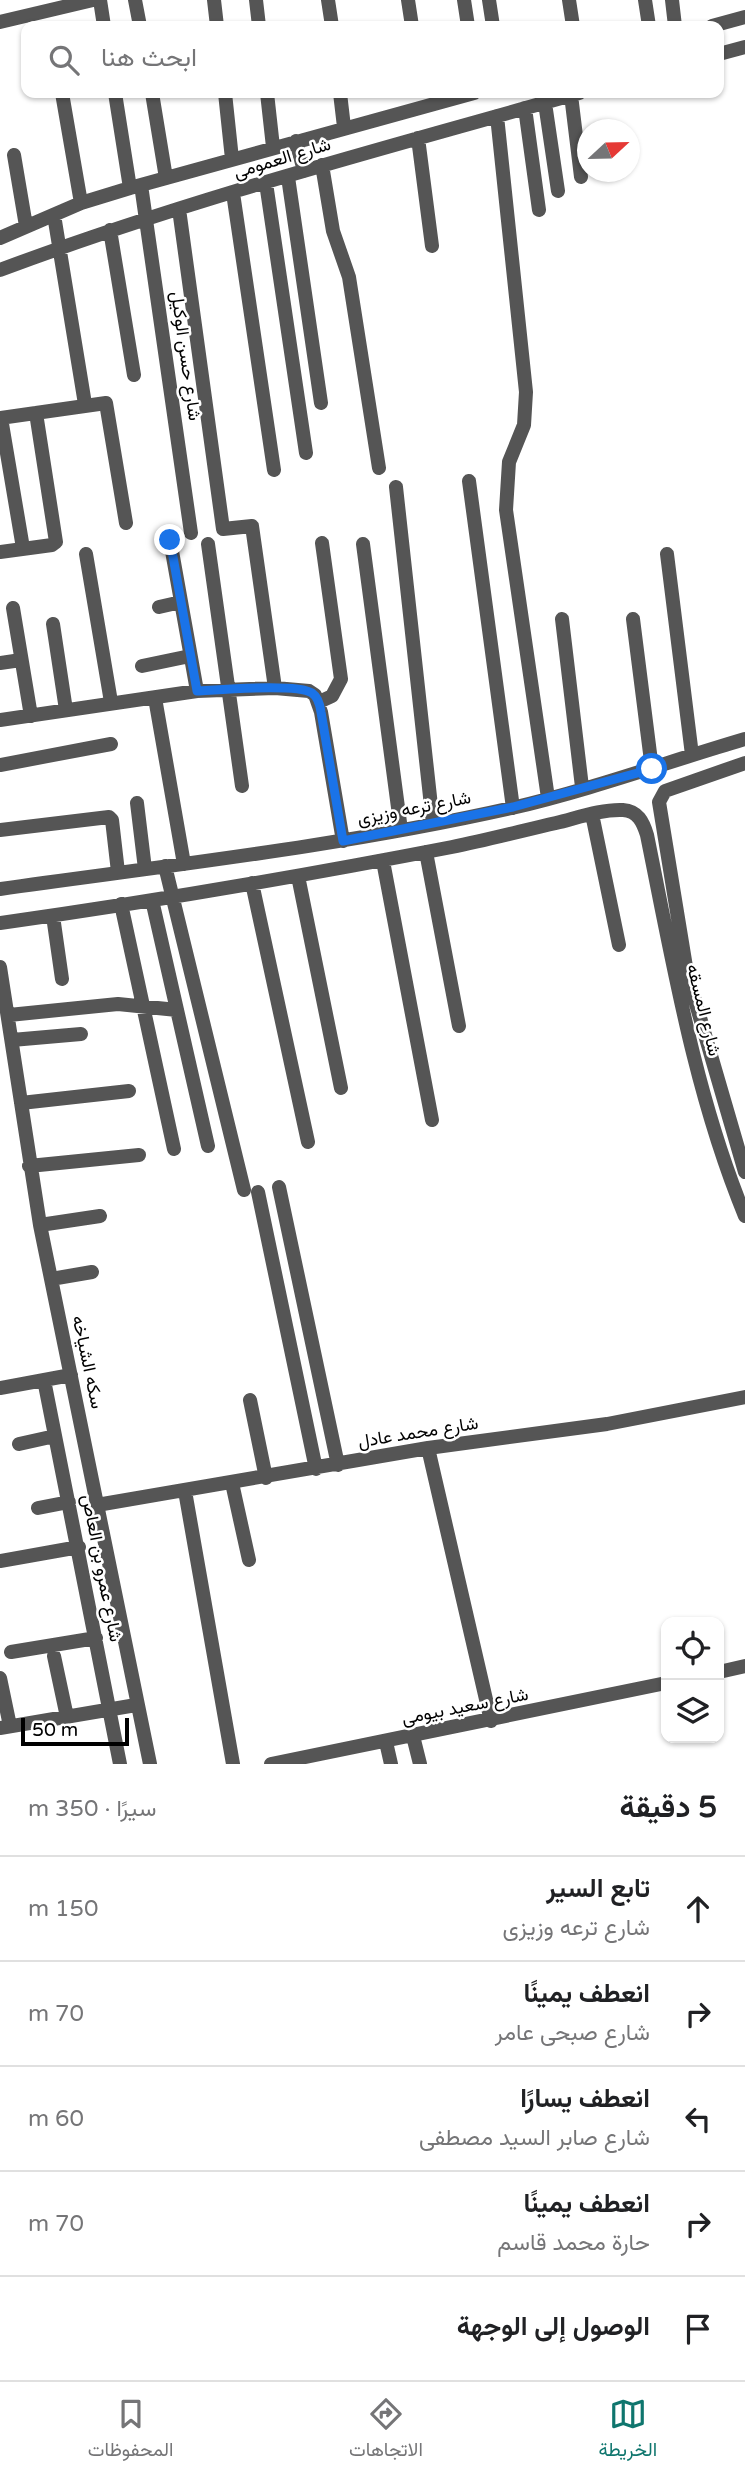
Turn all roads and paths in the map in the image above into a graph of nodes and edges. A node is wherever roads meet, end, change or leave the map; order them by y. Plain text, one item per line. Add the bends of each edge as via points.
1 (93, 0) edge
2 (100, 0) edge
3 (135, 0) edge
4 (214, 0) edge
5 (256, 0) edge
6 (328, 0) edge
7 (408, 0) edge
8 (464, 0) edge
9 (489, 0) edge
10 (569, 0) edge
11 (645, 0) edge
12 (672, 0) edge
13 (67, 3) edge
14 (48, 10) junction
15 (745, 17) edge
16 (50, 21) edge
17 (103, 21) edge
18 (139, 21) edge
19 (216, 21) edge
20 (258, 21) edge
21 (331, 21) edge
22 (411, 21) edge
23 (467, 21) edge
24 (492, 21) edge
25 (572, 21) edge
26 (648, 21) edge
27 (675, 21) edge
28 (0, 22) edge
29 (724, 23) edge
30 (745, 47) edge
31 (724, 53) edge
32 (63, 98) edge
33 (116, 98) edge
34 (153, 98) edge
35 (226, 98) edge
36 (268, 98) edge
37 (341, 98) edge
38 (562, 98) edge
39 (575, 98) edge
40 (422, 100) edge
41 (545, 103) junction
42 (525, 108) junction
43 (497, 116) junction
44 (577, 122) edge
45 (344, 127) junction
46 (418, 138) junction
47 (296, 141) junction
48 (273, 147) junction
49 (14, 156) dead end
50 (232, 159) junction
51 (323, 165) junction
52 (304, 171) junction
53 (288, 177) junction
54 (166, 178) junction
55 (266, 183) junction
56 (136, 187) junction
57 (558, 191) dead end
58 (233, 193) junction
59 (81, 203) junction
60 (179, 209) junction
61 (539, 210) dead end
62 (54, 215) junction
63 (146, 219) junction
64 (26, 226) junction
65 (110, 230) junction
66 (0, 238) edge
67 (432, 246) dead end
68 (60, 247) junction
69 (0, 270) edge
70 (134, 375) dead end
71 (321, 403) dead end
72 (85, 404) junction
73 (36, 413) junction
74 (0, 418) edge
75 (306, 453) dead end
76 (379, 468) dead end
77 (274, 470) dead end
78 (469, 481) dead end
79 (396, 486) dead end
80 (126, 523) dead end
81 (191, 533) dead end
82 (170, 540) dead end
83 (322, 543) dead end
84 (208, 544) dead end
85 (363, 544) dead end
86 (23, 548) junction
87 (0, 552) edge
88 (86, 554) dead end
89 (667, 554) dead end
90 (181, 602) junction
91 (159, 607) dead end
92 (13, 608) dead end
93 (562, 619) dead end
94 (634, 619) dead end
95 (52, 624) dead end
96 (190, 656) junction
97 (21, 660) junction
98 (0, 663) edge
99 (142, 666) dead end
100 (275, 688) junction
101 (227, 690) junction
102 (197, 691) junction
103 (155, 698) junction
104 (317, 699) junction
105 (111, 702) junction
106 (66, 710) junction
107 (31, 716) junction
108 (0, 720) edge
109 (745, 739) edge
110 (111, 744) dead end
111 (692, 755) junction
112 (745, 763) edge
113 (0, 765) edge
114 (652, 769) junction
115 (242, 786) dead end
116 (582, 787) junction
117 (548, 798) junction
118 (137, 803) dead end
119 (513, 807) junction
120 (592, 814) junction
121 (433, 824) junction
122 (0, 830) edge
123 (401, 830) junction
124 (343, 841) junction
125 (426, 852) junction
126 (383, 861) junction
127 (184, 864) junction
128 (165, 866) junction
129 (145, 869) junction
130 (118, 872) junction
131 (298, 876) junction
132 (252, 883) junction
133 (0, 889) edge
134 (172, 896) junction
135 (152, 900) junction
136 (121, 904) junction
137 (53, 916) junction
138 (0, 923) edge
139 (619, 946) dead end
140 (0, 967) edge
141 (62, 979) dead end
142 (144, 1006) junction
143 (177, 1010) junction
144 (9, 1016) junction
145 (459, 1026) dead end
146 (81, 1034) dead end
147 (12, 1040) junction
148 (341, 1088) dead end
149 (129, 1091) dead end
150 (21, 1103) junction
151 (432, 1120) dead end
152 (308, 1142) dead end
153 (208, 1146) dead end
154 (174, 1149) dead end
155 (139, 1155) dead end
156 (29, 1166) junction
157 (745, 1172) edge
158 (279, 1187) dead end
159 (100, 1216) dead end
160 (745, 1216) edge
161 (40, 1225) junction
162 (92, 1272) dead end
163 (51, 1279) junction
164 (71, 1375) junction
165 (44, 1380) junction
166 (0, 1388) edge
167 (745, 1397) edge
168 (250, 1399) dead end
169 (55, 1436) junction
170 (19, 1444) dead end
171 (428, 1448) junction
172 (338, 1465) junction
173 (316, 1469) junction
174 (267, 1478) junction
175 (232, 1483) junction
176 (185, 1491) junction
177 (69, 1501) junction
178 (96, 1501) junction
179 (38, 1508) dead end
180 (79, 1548) junction
181 (249, 1560) dead end
182 (0, 1561) edge
183 (110, 1575) junction
184 (85, 1578) junction
185 (122, 1631) junction
186 (96, 1637) junction
187 (11, 1652) dead end
188 (54, 1656) dead end
189 (745, 1666) edge
190 (724, 1671) edge
191 (0, 1678) edge
192 (661, 1684) edge
193 (136, 1705) junction
194 (110, 1709) junction
195 (68, 1717) junction
196 (491, 1721) junction
197 (5, 1727) edge
198 (413, 1736) junction
199 (386, 1742) junction
200 (120, 1764) edge
201 (150, 1764) edge
202 (233, 1764) edge
203 (271, 1764) edge
204 (391, 1764) edge
205 (420, 1764) edge

1 - 13 street
2 - 17 street
3 - 18 street
4 - 19 street
5 - 20 street
6 - 21 street
7 - 22 street
8 - 23 street
9 - 24 street
10 - 25 street
11 - 26 street
12 - 27 street
13 - 14 street
14 - 16 street
14 - 28 street
15 - 29 street
30 - 31 street
32 - 59 street
33 - 56 street, شارع حسن الوكيل
34 - 54 street
35 - 50 street
36 - 48 street
37 - 45 street
38 - 41 street, شارع العمومى
39 - 44 street
40 - 45 street, شارع العمومى
41 - 42 street, شارع العمومى
41 - 57 street
42 - 43 street, شارع العمومى
42 - 61 street
43 - 46 street, شارع العمومى
43 - 117 street via 526,392 524,425 509,462 506,510
45 - 47 street, شارع العمومى
46 - 51 street, شارع العمومى
46 - 67 street
47 - 48 street, شارع العمومى
47 - 52 street
48 - 50 street, شارع العمومى
49 - 64 street
50 - 54 street, شارع العمومى
51 - 52 street, شارع العمومى
51 - 76 street via 333,231 349,277
52 - 53 street, شارع العمومى
53 - 55 street, شارع العمومى
53 - 71 street
54 - 56 street, شارع العمومى
55 - 58 street, شارع العمومى
55 - 75 street
56 - 59 street, شارع العمومى
56 - 63 street, شارع حسن الوكيل
58 - 60 street, شارع العمومى
58 - 77 street
59 - 62 street, شارع العمومى
60 - 63 street, شارع العمومى
60 - 100 street via 223,529 252,526
62 - 64 street, شارع العمومى
62 - 68 street
63 - 65 street, شارع العمومى
63 - 81 street, شارع حسن الوكيل
64 - 66 street, شارع العمومى
65 - 68 street, شارع العمومى
65 - 70 street
68 - 69 street, شارع العمومى
68 - 72 street
72 - 73 street
72 - 80 street via 106,403
73 - 74 street
73 - 86 street via 55,544
74 - 86 street
78 - 119 street
79 - 121 street
82 - 90 street
83 - 104 street via 341,679 332,696
84 - 101 street
85 - 123 street
86 - 87 street
88 - 105 street
89 - 111 street
90 - 91 street
90 - 96 street
92 - 97 street
93 - 116 street
94 - 114 street
95 - 106 street
96 - 99 street
96 - 102 street
97 - 98 street
97 - 107 street
100 - 101 street
100 - 104 street via 309,691
101 - 102 street
101 - 115 street
102 - 103 street
103 - 105 street
103 - 127 street
104 - 124 street
105 - 106 street
106 - 107 street
107 - 108 street
109 - 111 street, شارع ترعه وزيزى
110 - 113 street
111 - 114 street, شارع ترعه وزيزى
112 - 157 street, شارع المسقه via 660,797 687,973
114 - 116 street, شارع ترعه وزيزى
116 - 117 street, شارع ترعه وزيزى
117 - 119 street, شارع ترعه وزيزى
118 - 129 street
119 - 121 street, شارع ترعه وزيزى
120 - 125 street
120 - 139 street
120 - 160 street, شارع المسقه via 624,810 643,822 685,1020
121 - 123 street, شارع ترعه وزيزى
122 - 130 street via 111,818
123 - 124 street, شارع ترعه وزيزى
124 - 127 street, شارع ترعه وزيزى
125 - 126 street
125 - 145 street
126 - 131 street
126 - 151 street
127 - 128 street, شارع ترعه وزيزى
128 - 129 street, شارع ترعه وزيزى
128 - 134 street
129 - 130 street, شارع ترعه وزيزى
130 - 133 street, شارع ترعه وزيزى
131 - 132 street
131 - 148 street
132 - 134 street
132 - 152 street
134 - 135 street
134 - 173 street via 251,1191
135 - 136 street
135 - 143 street
136 - 137 street
136 - 142 street
137 - 138 street
137 - 141 street
140 - 144 street, سكه الشياخه
142 - 143 street
142 - 144 street via 118,1004
142 - 154 street
143 - 153 street
144 - 147 street, سكه الشياخه
146 - 147 street
147 - 150 street, سكه الشياخه
149 - 150 street
150 - 156 street, سكه الشياخه
155 - 156 street
156 - 161 street, سكه الشياخه
158 - 172 street
159 - 161 street
161 - 163 street, سكه الشياخه
162 - 163 street
163 - 164 street, سكه الشياخه
164 - 165 street
164 - 178 street, سكه الشياخه
165 - 166 street
165 - 169 street, شارع عمرو بن العاص
167 - 171 street, شارع محمد عادل via 607,1424
168 - 174 street
169 - 170 street
169 - 177 street, شارع عمرو بن العاص
171 - 172 street, شارع محمد عادل
171 - 196 street
172 - 173 street, شارع محمد عادل
173 - 174 street, شارع محمد عادل
174 - 175 street, شارع محمد عادل
175 - 176 street, شارع محمد عادل
175 - 181 street
176 - 178 street, شارع محمد عادل
176 - 202 street
177 - 178 street, شارع محمد عادل
177 - 179 street, شارع محمد عادل
177 - 180 street, شارع عمرو بن العاص
178 - 183 street, سكه الشياخه
180 - 182 street
180 - 184 street, شارع عمرو بن العاص
183 - 184 street
183 - 185 street, سكه الشياخه
184 - 186 street, شارع عمرو بن العاص
185 - 186 street
185 - 193 street, سكه الشياخه
186 - 187 street
186 - 194 street, شارع عمرو بن العاص
188 - 195 street
189 - 190 street
191 - 197 street
192 - 196 street, شارع سعيد بيومى
193 - 194 street
193 - 201 street, سكه الشياخه
194 - 195 street
194 - 200 street, شارع عمرو بن العاص
195 - 197 street
196 - 198 street, شارع سعيد بيومى
198 - 199 street, شارع سعيد بيومى
198 - 205 street
199 - 203 street, شارع سعيد بيومى
199 - 204 street

